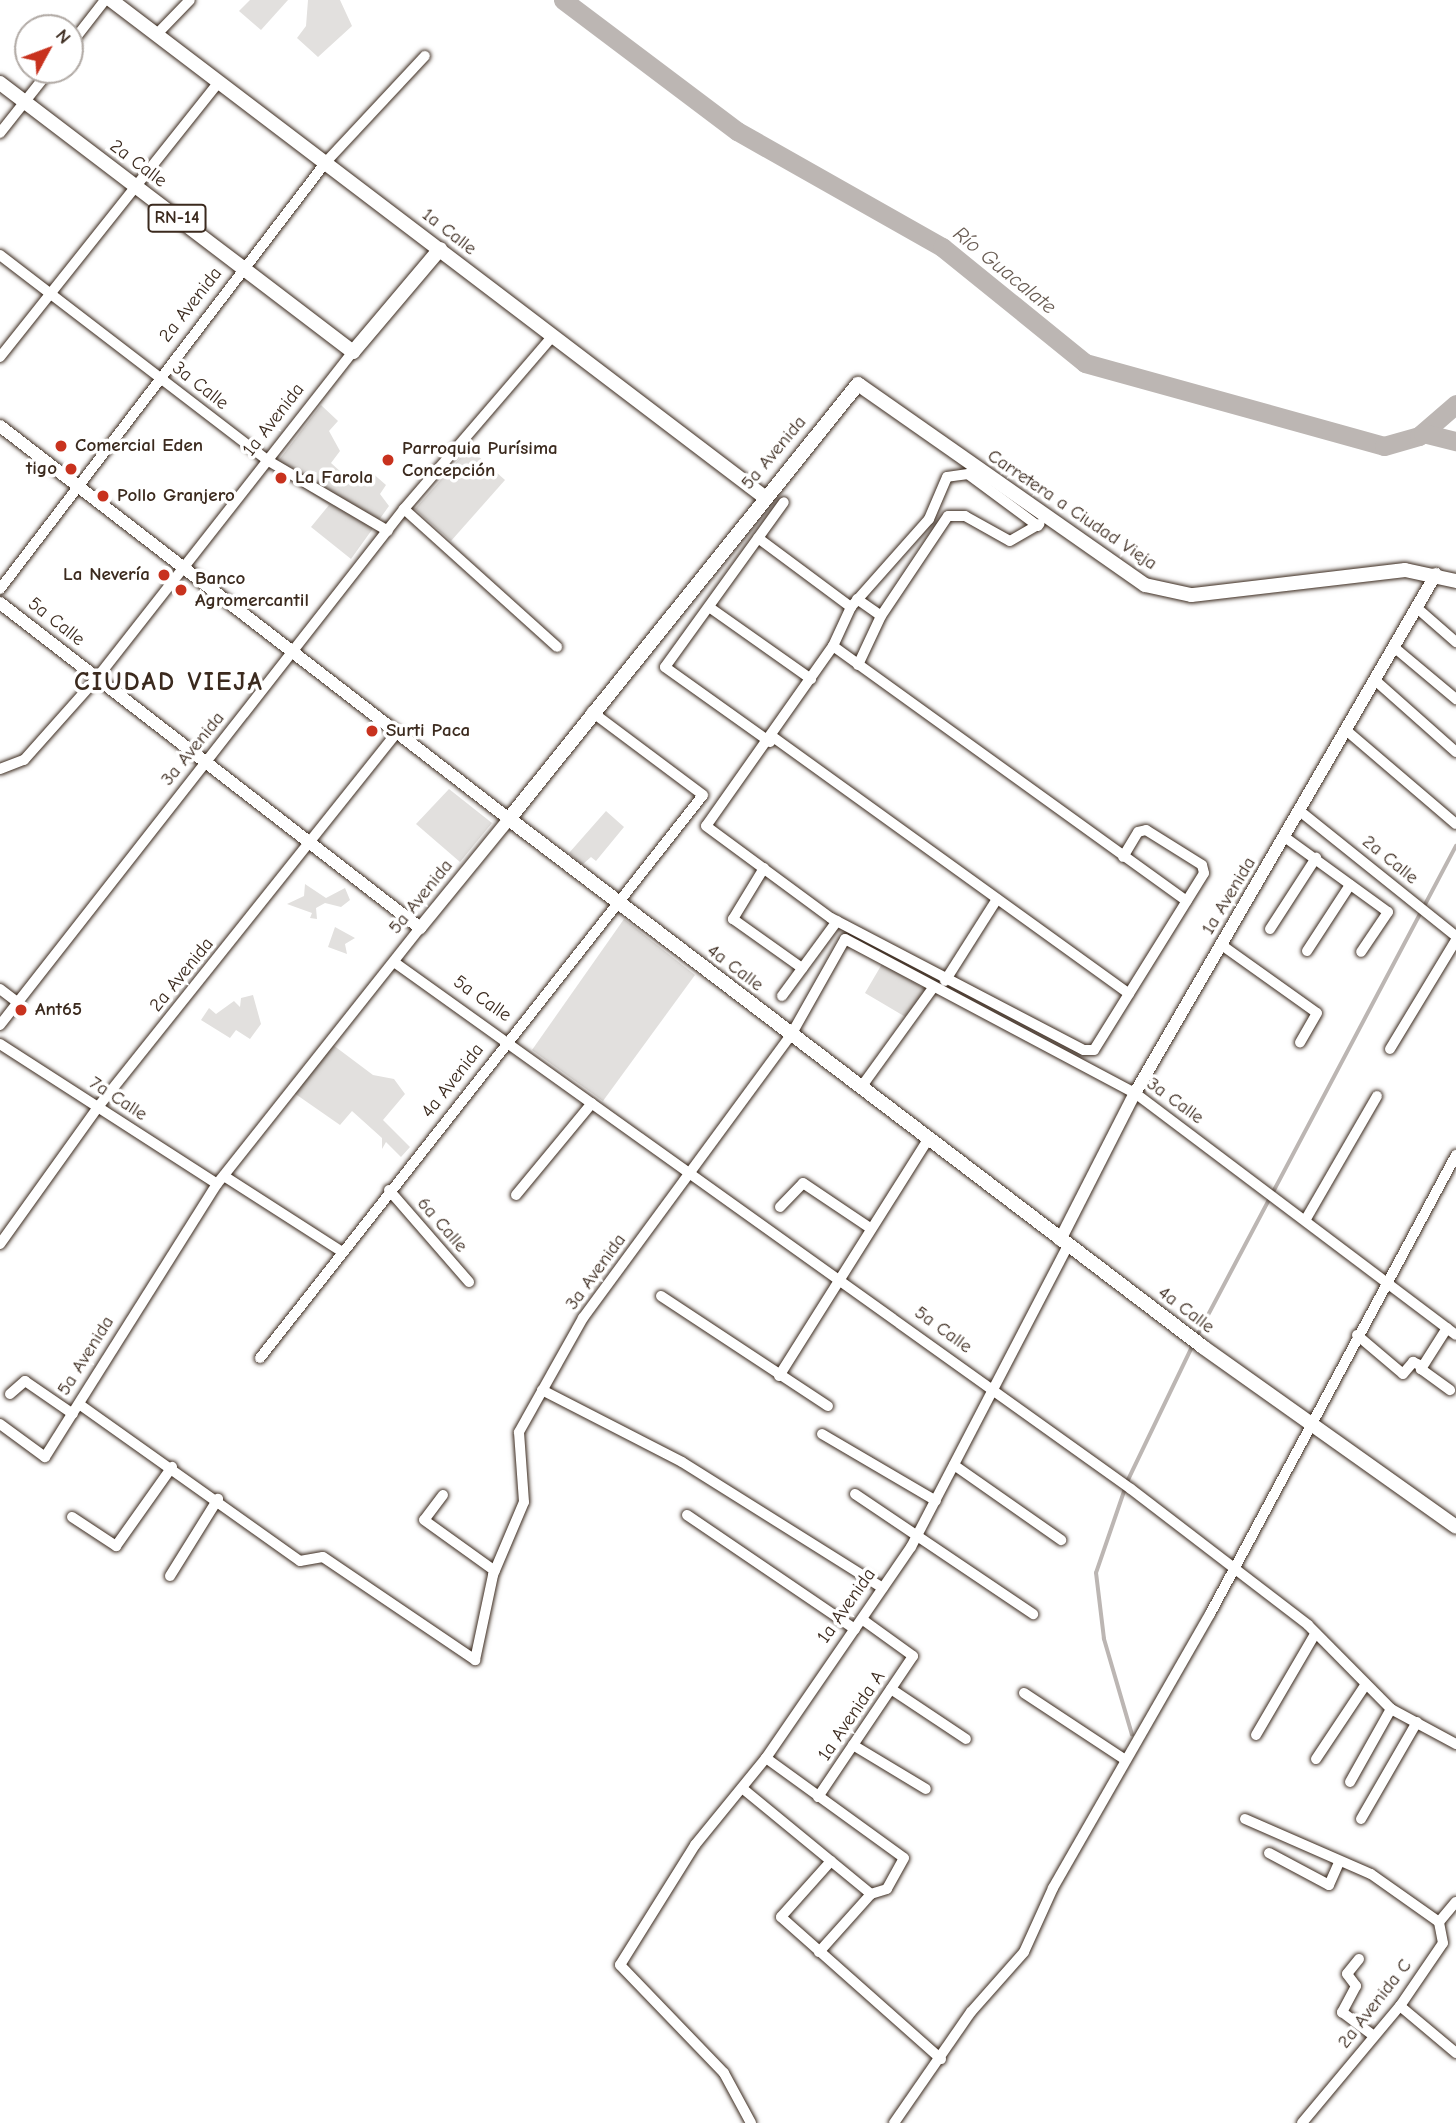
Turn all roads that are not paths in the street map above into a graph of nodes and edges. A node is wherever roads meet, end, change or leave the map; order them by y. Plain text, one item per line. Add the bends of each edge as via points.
1 (105, 0) edge
2 (111, 0) edge
3 (190, 0) edge
4 (84, 27) edge
5 (157, 34) junction
6 (425, 56) dead end
7 (219, 82) junction
8 (0, 83) edge
9 (39, 84) edge
10 (24, 103) junction
11 (0, 133) edge
12 (326, 162) junction
13 (134, 185) junction
14 (440, 250) junction
15 (0, 255) edge
16 (242, 268) junction
17 (50, 293) junction
18 (552, 337) junction
19 (353, 352) junction
20 (0, 357) edge
21 (158, 375) junction
22 (858, 384) joint
23 (0, 426) edge
24 (267, 460) junction
25 (78, 485) junction
26 (763, 496) junction
27 (784, 502) dead end
28 (404, 509) junction
29 (1043, 522) junction
30 (388, 531) junction
31 (758, 538) junction
32 (186, 565) junction
33 (1445, 577) edge
34 (0, 589) edge
35 (0, 603) edge
36 (854, 603) junction
37 (709, 607) junction
38 (1417, 608) junction
39 (881, 616) junction
40 (1456, 642) edge
41 (833, 646) junction
42 (557, 647) dead end
43 (1395, 648) junction
44 (295, 650) junction
45 (858, 665) junction
46 (97, 678) junction
47 (811, 679) junction
48 (1376, 681) junction
49 (1456, 699) edge
50 (592, 712) junction
51 (1348, 731) junction
52 (397, 733) junction
53 (771, 739) junction
54 (1456, 752) edge
55 (205, 762) junction
56 (0, 769) edge
57 (1301, 812) junction
58 (509, 819) junction
59 (1456, 824) edge
60 (1286, 838) junction
61 (310, 844) junction
62 (1123, 857) junction
63 (1316, 858) junction
64 (764, 868) junction
65 (1350, 885) junction
66 (997, 899) junction
67 (1186, 901) junction
68 (618, 903) junction
69 (837, 921) junction
70 (420, 928) junction
71 (1270, 929) dead end
72 (1456, 938) edge
73 (845, 939) joint
74 (1223, 946) junction
75 (1307, 951) dead end
76 (1361, 952) dead end
77 (394, 962) junction
78 (802, 968) junction
79 (945, 981) junction
80 (933, 988) junction
81 (0, 989) edge
82 (1129, 993) junction
83 (782, 996) dead end
84 (17, 1002) junction
85 (0, 1025) edge
86 (792, 1035) junction
87 (507, 1040) junction
88 (1300, 1042) dead end
89 (0, 1044) edge
90 (1390, 1049) dead end
91 (862, 1086) junction
92 (1135, 1093) junction
93 (1377, 1096) dead end
94 (592, 1103) junction
95 (98, 1107) junction
96 (928, 1139) junction
97 (1456, 1155) edge
98 (689, 1172) junction
99 (224, 1176) junction
100 (217, 1184) junction
101 (389, 1190) junction
102 (516, 1195) dead end
103 (780, 1207) dead end
104 (1307, 1219) junction
105 (870, 1228) junction
106 (1064, 1243) junction
107 (0, 1244) edge
108 (341, 1251) junction
109 (838, 1277) junction
110 (1387, 1280) junction
111 (469, 1282) dead end
112 (661, 1296) dead end
113 (1447, 1328) junction
114 (1357, 1335) junction
115 (1456, 1335) edge
116 (260, 1358) dead end
117 (1422, 1366) junction
118 (779, 1376) junction
119 (992, 1389) junction
120 (542, 1390) junction
121 (1450, 1390) dead end
122 (10, 1394) dead end
123 (79, 1404) junction
124 (828, 1406) dead end
125 (73, 1414) junction
126 (0, 1424) edge
127 (1308, 1425) junction
128 (822, 1434) dead end
129 (954, 1465) junction
130 (172, 1467) junction
131 (855, 1494) dead end
132 (443, 1495) dead end
133 (218, 1499) junction
134 (936, 1502) junction
135 (687, 1515) dead end
136 (72, 1517) dead end
137 (1456, 1527) edge
138 (920, 1533) junction
139 (1061, 1540) dead end
140 (495, 1570) junction
141 (1233, 1571) junction
142 (170, 1576) dead end
143 (883, 1588) junction
144 (1033, 1614) dead end
145 (863, 1620) junction
146 (855, 1629) junction
147 (1315, 1634) junction
148 (1366, 1684) junction
149 (891, 1689) junction
150 (1024, 1693) dead end
151 (1391, 1710) junction
152 (1417, 1722) junction
153 (1256, 1735) dead end
154 (966, 1739) dead end
155 (1456, 1744) edge
156 (853, 1745) junction
157 (766, 1758) junction
158 (1124, 1759) junction
159 (1316, 1759) dead end
160 (1350, 1782) dead end
161 (742, 1788) junction
162 (926, 1789) dead end
163 (818, 1797) junction
164 (1245, 1819) dead end
165 (1361, 1819) dead end
166 (1269, 1853) dead end
167 (831, 1861) junction
168 (1339, 1863) junction
169 (871, 1894) junction
170 (1456, 1902) edge
171 (1439, 1922) junction
172 (819, 1952) junction
173 (1359, 1959) dead end
174 (1400, 2006) junction
175 (1374, 2036) junction
176 (1456, 2053) edge
177 (941, 2059) junction
178 (751, 2123) edge
179 (894, 2123) edge
180 (1301, 2123) edge

1 - 4 street
2 - 5 main road, 1a Calle
3 - 5 street
5 - 7 main road, 1a Calle
6 - 12 street, 2a Avenida
7 - 12 main road, 1a Calle
7 - 13 street
8 - 10 main road, 2a Calle / RN-14
9 - 10 street
10 - 11 street
10 - 13 main road, 2a Calle / RN-14
12 - 14 main road, 1a Calle
12 - 16 street, 2a Avenida
13 - 16 main road, 2a Calle / RN-14
13 - 17 street
14 - 18 main road, 1a Calle
14 - 19 main road, 1a Avenida
15 - 17 street, 3a Calle
16 - 19 main road, 2a Calle / RN-14
16 - 21 street, 2a Avenida
17 - 20 street
17 - 21 street, 3a Calle
18 - 26 main road, 1a Calle
18 - 28 street, 3a Avenida
19 - 24 street, 1a Avenida
21 - 24 street, 3a Calle
21 - 25 street, 2a Avenida
22 - 26 main road, 5a Avenida
22 - 29 main road, Carretera a Ciudad Vieja
23 - 25 street, 4a Calle
24 - 30 street, 3a Calle
24 - 32 street, 1a Avenida
25 - 32 street, 4a Calle
25 - 34 street, 2a Avenida
26 - 50 main road, 5a Avenida
27 - 31 street
28 - 30 street, 3a Avenida
28 - 42 street
29 - 33 main road, Carretera a Ciudad Vieja via 1145,585 1191,595 1405,570
29 - 36 street via 968,474 957,472 947,477 929,519
29 - 39 street via 1010,541 965,516 948,516
30 - 44 street, 3a Avenida
31 - 36 street
31 - 37 street
32 - 44 street, 4a Calle
32 - 46 street, 1a Avenida
33 - 38 street, 1a Avenida
35 - 46 street, 5a Calle
36 - 39 street
36 - 41 street
37 - 47 street
37 - 53 street via 665,667
38 - 40 street
38 - 43 street, 1a Avenida
39 - 45 street
41 - 45 street
41 - 47 street
43 - 48 street, 1a Avenida
43 - 49 street
44 - 52 street, 4a Calle
44 - 55 street, 3a Avenida
45 - 62 street
46 - 55 street, 5a Calle
46 - 56 street, 1a Avenida via 23,760
47 - 53 street
48 - 51 street, 1a Avenida
48 - 54 street
50 - 58 main road, 5a Avenida
50 - 68 street, 4a Avenida via 704,795
51 - 57 street, 1a Avenida
51 - 59 street
52 - 58 street, 4a Calle
52 - 61 street, 2a Avenida
53 - 64 street via 706,827
53 - 66 street
55 - 61 street, 5a Calle
55 - 84 street, 3a Avenida
57 - 60 street, 1a Avenida
57 - 72 street, 2a Calle
58 - 68 main road, 4a Calle
58 - 70 street, 5a Avenida
60 - 63 street
60 - 74 street, 1a Avenida
61 - 70 street, 5a Calle
61 - 95 street, 2a Avenida
62 - 67 street
62 - 67 street via 1138,832 1146,830 1202,865 1204,873
63 - 65 street
63 - 71 street
64 - 69 street
64 - 78 street via 733,919
65 - 75 street
65 - 76 street via 1388,912
66 - 79 street
66 - 82 street
67 - 82 street
68 - 86 main road, 4a Calle
68 - 87 street, 4a Avenida
69 - 78 street
69 - 79 street
70 - 77 street, 5a Avenida
72 - 90 street
73 - 80 street, 3a Calle
73 - 86 street, 3a Avenida
74 - 88 street via 1317,1013
74 - 92 street, 1a Avenida
77 - 87 street, 5a Calle
77 - 99 street, 5a Avenida
78 - 83 street
79 - 82 street via 1084,1050 1094,1050
80 - 91 street
80 - 92 street, 3a Calle
81 - 84 street
84 - 85 street, 3a Avenida
86 - 91 main road, 4a Calle
86 - 98 street, 3a Avenida
87 - 94 street, 5a Calle
87 - 101 street, 4a Avenida
89 - 95 street, 7a Calle
91 - 96 main road, 4a Calle
92 - 104 street, 3a Calle
92 - 106 street, 1a Avenida
93 - 104 street
94 - 98 street, 5a Calle
94 - 102 street
95 - 100 street, 7a Calle
95 - 107 street, 2a Avenida
96 - 105 street
96 - 106 main road, 4a Calle
97 - 110 street
98 - 109 street, 5a Calle
98 - 120 street, 3a Avenida via 583,1318
99 - 100 street, 5a Avenida
99 - 108 street
100 - 123 street, 5a Avenida
101 - 108 street, 4a Avenida
101 - 111 street, 6a Calle
103 - 105 street via 803,1183
104 - 110 street, 3a Calle
105 - 109 street
106 - 119 street, 1a Avenida
106 - 127 main road, 4a Calle
108 - 116 street, 4a Avenida
109 - 118 street
109 - 119 street, 5a Calle
110 - 113 street, 3a Calle
110 - 114 street
112 - 118 street
113 - 115 street, 3a Calle
113 - 117 street
114 - 117 street via 1403,1374 1413,1362
114 - 127 street
117 - 121 street
118 - 124 street
119 - 129 street, 1a Avenida
119 - 141 street, 5a Calle via 1127,1486
120 - 140 street, 3a Avenida via 519,1432 524,1502
120 - 143 street via 682,1462
122 - 125 street via 25,1381
123 - 125 street, 5a Avenida
123 - 130 street
125 - 126 street, 5a Avenida via 45,1457
127 - 137 main road, 4a Calle
127 - 141 street
128 - 134 street
129 - 134 street, 1a Avenida
129 - 139 street
130 - 133 street
130 - 136 street via 116,1546
131 - 138 street
132 - 140 street via 424,1520
133 - 140 street, 3a Avenida via 300,1562 323,1557 471,1660 487,1625
133 - 142 street
134 - 138 street, 1a Avenida
135 - 146 street
138 - 143 street, 1a Avenida
138 - 144 street
141 - 147 street, 5a Calle
141 - 158 street
143 - 145 street, 1a Avenida
145 - 146 street, 1a Avenida
145 - 149 street, 1a Avenida A via 913,1654
146 - 157 street, 1a Avenida
147 - 148 street, 5a Calle
147 - 153 street
148 - 151 street, 5a Calle
148 - 159 street
149 - 154 street
149 - 156 street, 1a Avenida A
150 - 158 street
151 - 152 street, 5a Calle
151 - 160 street
152 - 155 street, 5a Calle
152 - 165 street
156 - 162 street
156 - 163 street, 1a Avenida A
157 - 161 street, 1a Avenida
157 - 163 street
158 - 177 street via 1024,1952 971,2012
161 - 167 street
161 - 178 street, 1a Avenida via 695,1845 620,1965 723,2073
163 - 169 street via 904,1858 887,1889
164 - 168 street
166 - 168 street via 1329,1885
167 - 169 street
167 - 172 street via 781,1916
168 - 171 street via 1371,1874
169 - 172 street
170 - 171 street
171 - 174 street, 2a Avenida C via 1446,1936
172 - 177 street
173 - 175 street via 1347,1974 1356,1986 1342,2012
174 - 175 street, 2a Avenida C
174 - 176 street
175 - 180 street, 2a Avenida C
177 - 179 street

